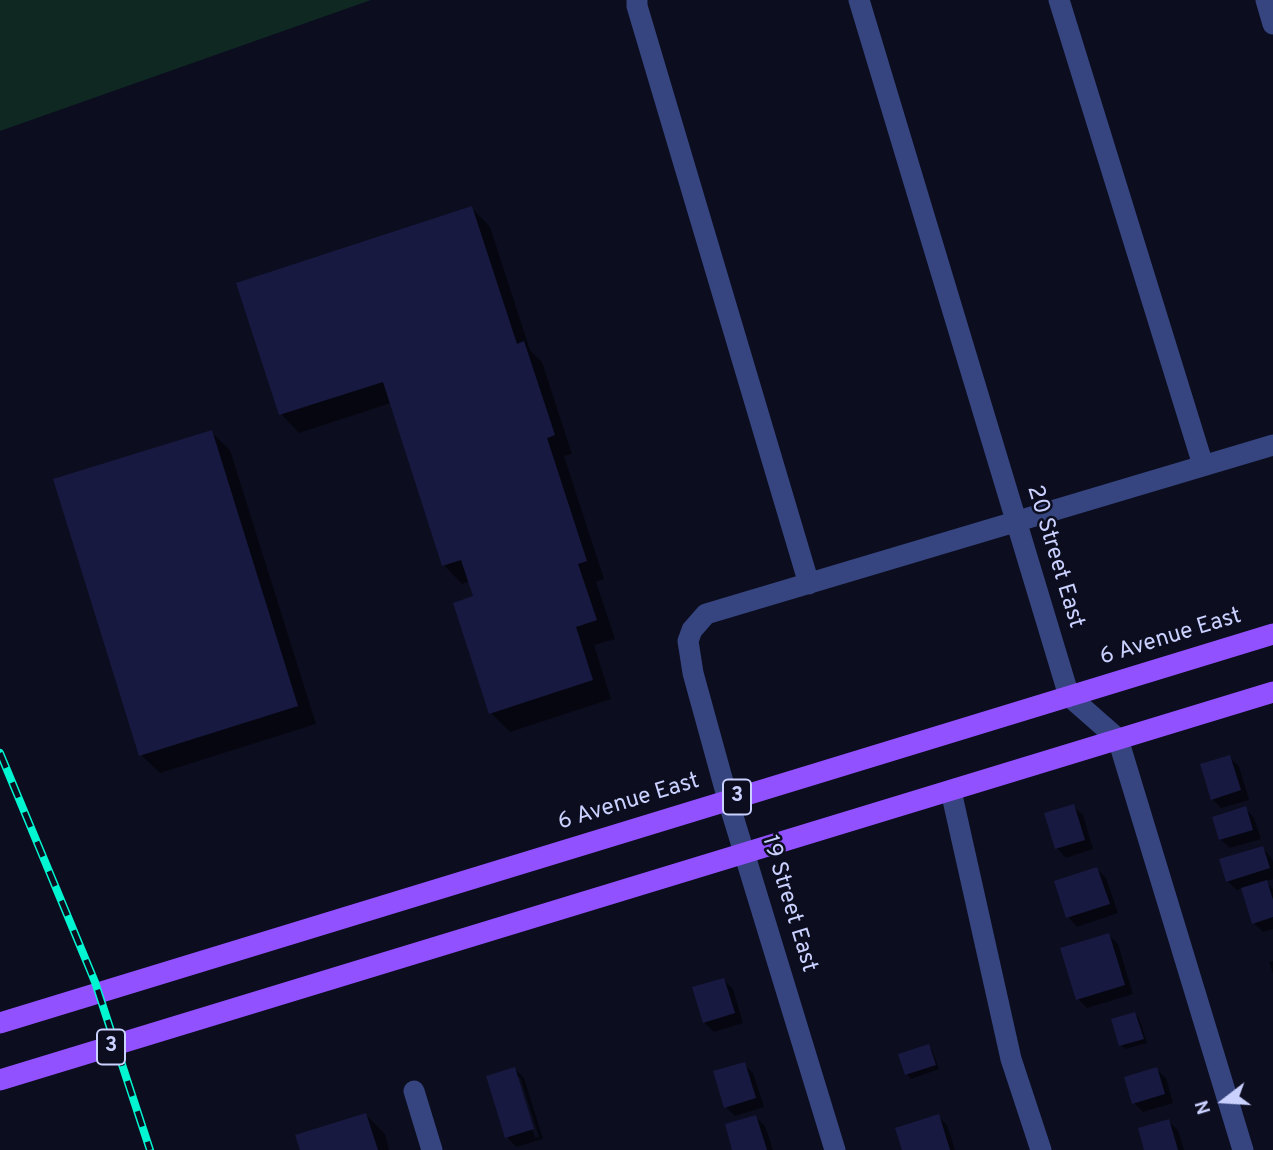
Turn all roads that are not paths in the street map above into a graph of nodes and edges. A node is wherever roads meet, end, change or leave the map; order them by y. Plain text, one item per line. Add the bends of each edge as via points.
1 (637, 0) edge
2 (859, 0) edge
3 (1059, 0) edge
4 (1266, 0) edge
5 (1273, 24) edge
6 (1273, 444) edge
7 (1203, 466) junction
8 (1017, 523) junction
9 (809, 584) junction
10 (1273, 634) edge
11 (1273, 692) edge
12 (1069, 696) junction
13 (1118, 739) junction
14 (951, 791) junction
15 (728, 800) junction
16 (745, 852) junction
17 (0, 1023) edge
18 (0, 1080) edge
19 (414, 1091) dead end
20 (432, 1150) edge
21 (835, 1150) edge
22 (1041, 1150) edge
23 (1243, 1150) edge

1 - 9 street
2 - 8 street, 20 Street East
3 - 7 street
4 - 5 street
6 - 7 street, 19 Street East
7 - 8 street, 19 Street East
8 - 9 street, 19 Street East
8 - 12 street, 20 Street East
9 - 15 street, 19 Street East via 706,614 692,630 688,641 693,674
10 - 12 main road, 6 Avenue East / 3
11 - 13 main road, 3
12 - 13 street
12 - 15 main road, 6 Avenue East / 3
13 - 14 main road, 3
13 - 23 street
14 - 16 main road, 3
14 - 22 street via 1011,1059
15 - 16 street, 19 Street East
15 - 17 main road, 6 Avenue East / 3
16 - 18 main road, 3
16 - 21 street, 19 Street East
19 - 20 street

